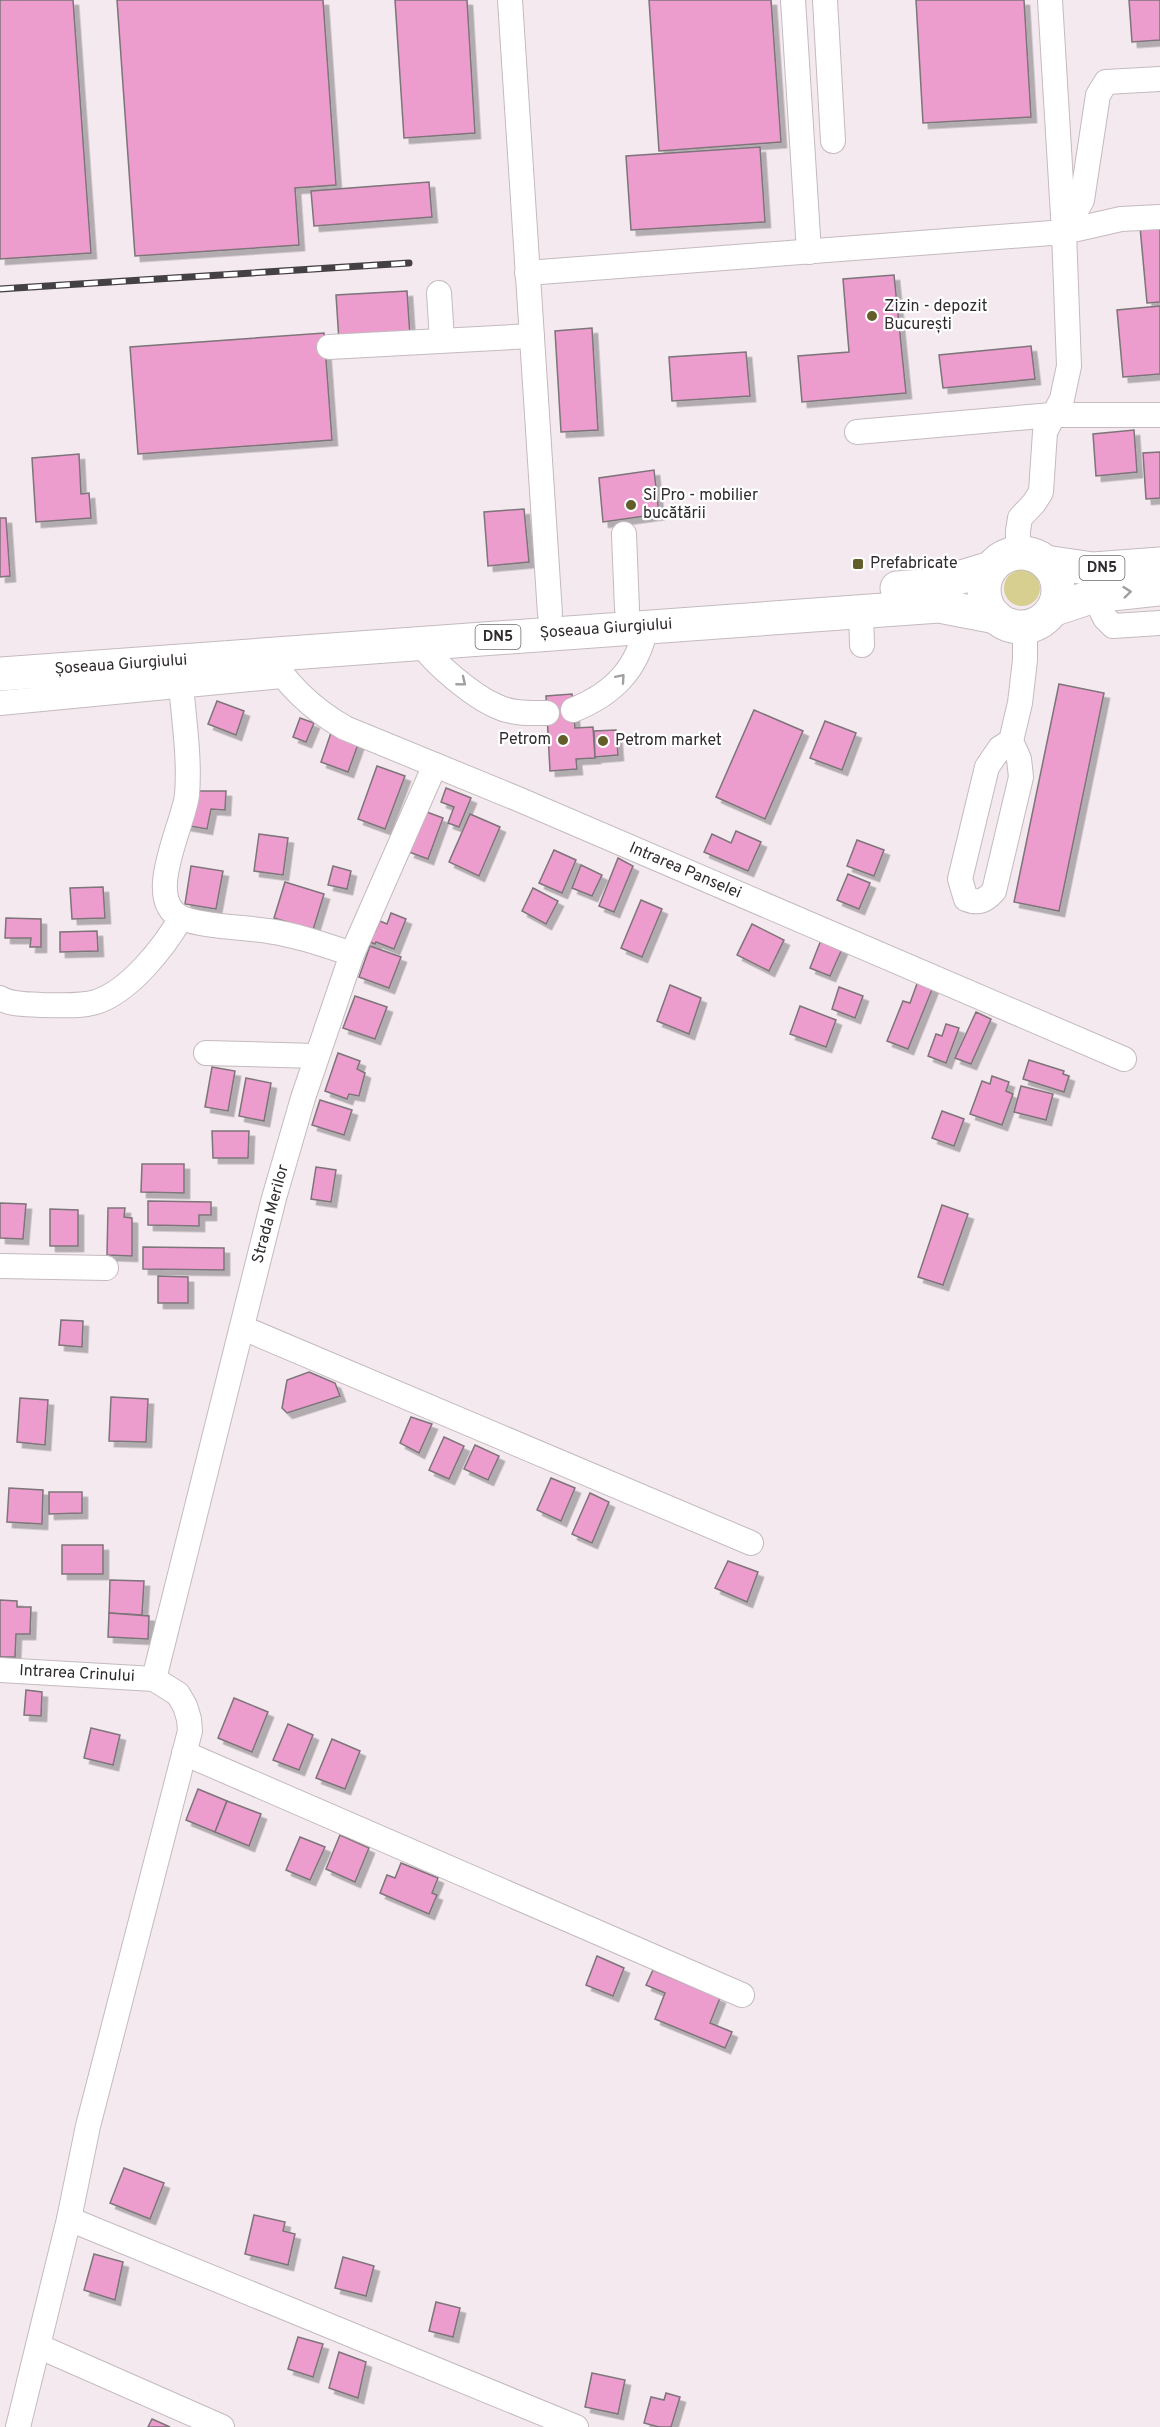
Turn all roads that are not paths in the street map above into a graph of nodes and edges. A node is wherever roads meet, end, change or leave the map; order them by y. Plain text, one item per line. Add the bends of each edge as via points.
1 (510, 0) edge
2 (793, 0) edge
3 (825, 0) edge
4 (1050, 0) edge
5 (1160, 79) edge
6 (833, 141) dead end
7 (1160, 217) edge
8 (1064, 232) junction
9 (809, 252) junction
10 (527, 273) junction
11 (439, 292) dead end
12 (532, 336) junction
13 (442, 340) junction
14 (329, 347) dead end
15 (1053, 415) junction
16 (1160, 415) edge
17 (857, 432) dead end
18 (624, 534) dead end
19 (1018, 561) junction
20 (1160, 564) edge
21 (1160, 589) edge
22 (1094, 596) junction
23 (861, 611) junction
24 (550, 614) junction
25 (637, 617) junction
26 (1024, 618) junction
27 (1160, 623) edge
28 (420, 642) junction
29 (862, 645) dead end
30 (0, 654) edge
31 (275, 664) junction
32 (0, 674) edge
33 (181, 685) junction
34 (0, 703) edge
35 (573, 710) dead end
36 (547, 713) dead end
37 (1011, 741) junction
38 (435, 765) junction
39 (181, 918) junction
40 (352, 954) junction
41 (0, 998) edge
42 (206, 1053) dead end
43 (316, 1056) junction
44 (1124, 1059) dead end
45 (0, 1266) edge
46 (106, 1268) dead end
47 (243, 1328) junction
48 (751, 1543) dead end
49 (0, 1670) edge
50 (154, 1679) junction
51 (184, 1753) junction
52 (742, 1995) dead end
53 (69, 2219) junction
54 (38, 2346) junction
55 (18, 2427) edge
56 (222, 2427) edge
57 (576, 2427) edge

1 - 10 street
2 - 9 street
3 - 6 street
4 - 8 street
5 - 8 street via 1106,82 1098,95 1082,200
7 - 8 street via 1121,219
8 - 9 street
8 - 15 street via 1069,366 1062,399
9 - 10 street
10 - 12 street
11 - 13 street
12 - 13 street
12 - 24 street
13 - 14 street
15 - 16 street
15 - 17 street
15 - 19 street via 1045,432 1041,492 1020,518
18 - 25 street
19 - 20 highway, Șoseaua Giurgiului / DN5 via 1093,569
19 - 25 highway, Șoseaua Giurgiului / DN5 via 935,585
19 - 26 highway, DN5 via 1056,579 1058,590
19 - 26 highway via 986,577 985,598
22 -> 21 highway, Șoseaua Giurgiului / DN5
22 - 26 highway, Șoseaua Giurgiului / DN5
22 - 27 street via 1113,626
23 - 25 highway, Șoseaua Giurgiului / DN5
23 - 26 highway, Șoseaua Giurgiului / DN5 via 939,606
23 - 29 street
24 - 25 highway, Șoseaua Giurgiului / DN5
24 - 30 highway, Șoseaua Giurgiului / DN5
25 - 28 highway, Șoseaua Giurgiului / DN5
35 -> 25 street via 604,696 635,661 642,644
26 - 37 street via 1025,660
28 - 31 highway, Șoseaua Giurgiului / DN5
28 -> 36 street via 440,666 496,706 519,713
31 - 32 highway, Șoseaua Giurgiului / DN5
31 - 33 street
31 - 38 street, Intrarea Panselei via 321,714
33 - 34 street
33 - 39 street via 187,797 165,875 170,909
37 - 37 street via 1000,748 987,767 960,879 966,898 978,902 994,891 1020,777 1019,759
38 - 40 street, Strada Merilor
38 - 44 street, Intrarea Panselei
39 - 40 street via 272,931
39 - 41 street via 140,970 112,995 72,1006 24,1004
40 - 43 street, Strada Merilor
42 - 43 street
43 - 47 street, Strada Merilor via 274,1198
45 - 46 street
47 - 48 street
47 - 50 street, Strada Merilor
49 - 50 street, Intrarea Crinului
50 - 51 street via 178,1694 185,1706 190,1731
51 - 52 street
51 - 53 street via 88,2126
53 - 54 street
53 - 57 street
54 - 55 street
54 - 56 street

